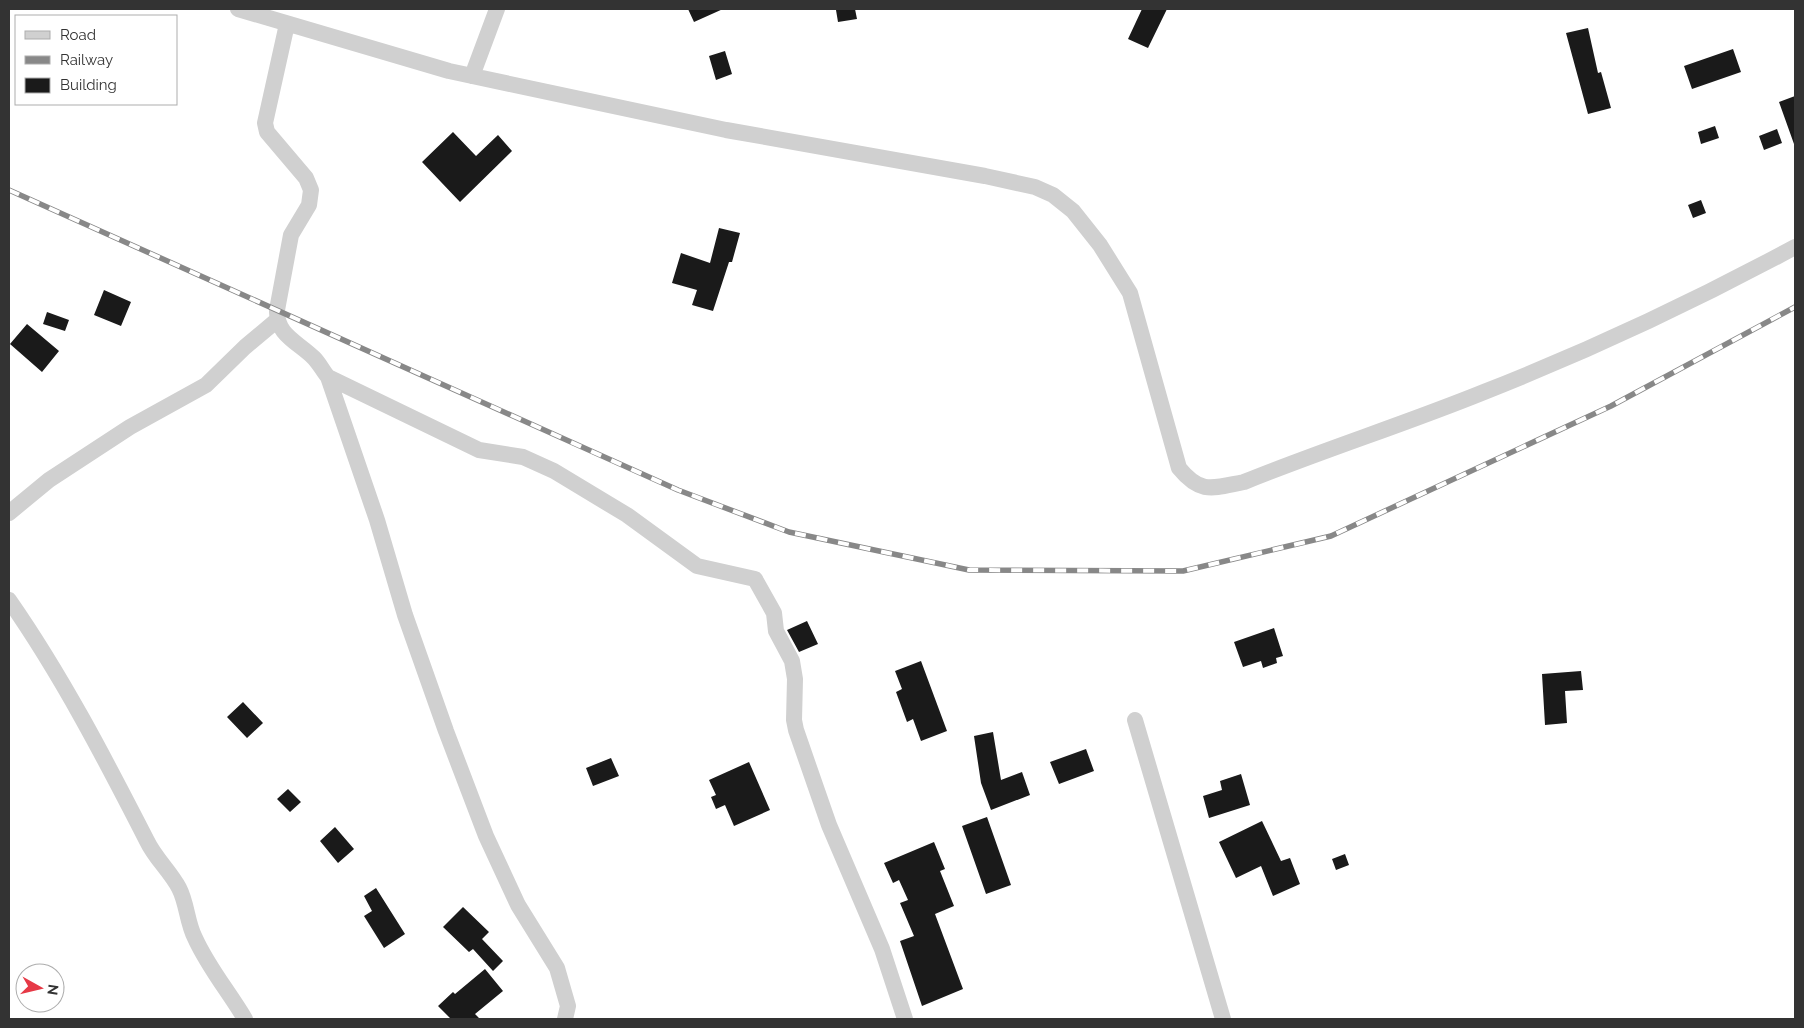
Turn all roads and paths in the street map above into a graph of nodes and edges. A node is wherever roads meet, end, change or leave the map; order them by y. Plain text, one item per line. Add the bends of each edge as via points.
1 (238, 9) edge
2 (497, 9) edge
3 (287, 24) junction
4 (472, 76) junction
5 (1795, 247) edge
6 (276, 321) junction
7 (328, 377) junction
8 (9, 513) edge
9 (9, 600) edge
10 (1135, 720) dead end
11 (245, 1019) edge
12 (565, 1019) edge
13 (905, 1019) edge
14 (1223, 1019) edge

1 - 3 street
2 - 4 street
3 - 4 street
3 - 6 street via 265,123 267,132 306,178 311,190 309,205 291,235
4 - 5 street via 726,130 985,176 1035,187 1053,195 1072,210 1100,244 1130,293 1179,468 1191,483 1209,488 1244,482 1484,392 1600,343
6 - 7 street via 315,359
6 - 8 street via 206,386 130,427 49,480
7 - 12 street via 446,731 486,836 514,896 557,968 568,1006
7 - 13 street via 479,450 523,457 554,470 698,566 755,578 774,613 776,631 792,661 796,730 829,825 882,949
9 - 11 street via 80,716 148,843 181,890 195,938
10 - 14 street

